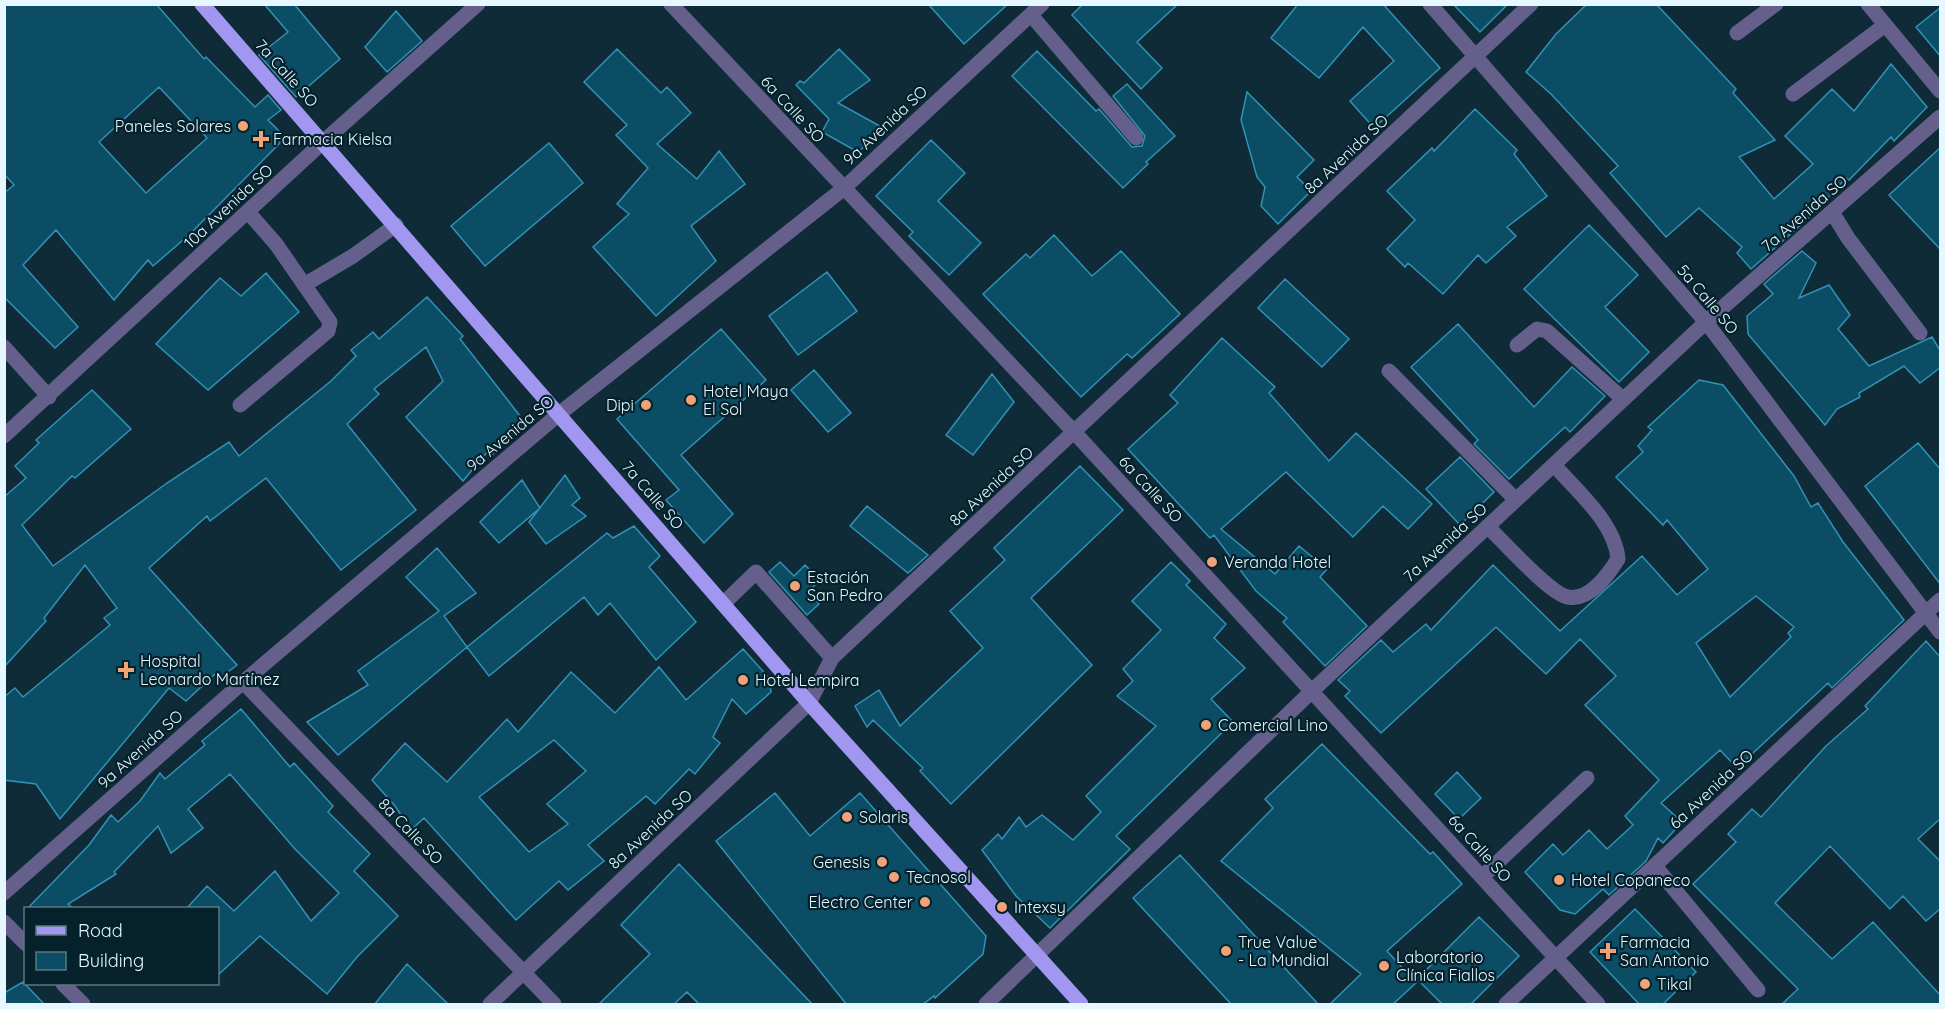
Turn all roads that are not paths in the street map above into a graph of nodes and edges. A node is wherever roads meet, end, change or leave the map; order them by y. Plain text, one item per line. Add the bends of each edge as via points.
1 (202, 4) edge
2 (478, 4) edge
3 (671, 4) edge
4 (1430, 4) edge
5 (1531, 4) edge
6 (1776, 4) edge
7 (1868, 4) edge
8 (1036, 10) edge
9 (1885, 25) junction
10 (1737, 33) dead end
11 (1475, 57) junction
12 (1941, 91) edge
13 (1793, 94) dead end
14 (1941, 117) edge
15 (1136, 138) dead end
16 (324, 141) junction
17 (843, 189) junction
18 (248, 212) junction
19 (1832, 212) junction
20 (396, 225) junction
21 (304, 285) junction
22 (1706, 322) junction
23 (1920, 333) dead end
24 (1517, 345) dead end
25 (4, 347) edge
26 (1389, 371) dead end
27 (49, 398) junction
28 (1623, 399) junction
29 (240, 405) dead end
30 (559, 414) junction
31 (1075, 433) junction
32 (4, 436) edge
33 (1554, 465) junction
34 (1516, 500) junction
35 (1488, 527) junction
36 (1941, 600) edge
37 (723, 604) junction
38 (1925, 614) junction
39 (1941, 632) edge
40 (832, 658) junction
41 (243, 682) junction
42 (1313, 690) junction
43 (809, 703) junction
44 (1587, 778) dead end
45 (1655, 866) junction
46 (1482, 877) junction
47 (4, 893) edge
48 (4, 922) edge
49 (24, 942) edge
50 (1037, 956) junction
51 (1555, 958) junction
52 (524, 973) junction
53 (64, 985) edge
54 (1758, 990) dead end
55 (83, 1005) edge
56 (490, 1005) edge
57 (554, 1005) edge
58 (986, 1005) edge
59 (1081, 1005) edge
60 (1506, 1005) edge
61 (1598, 1005) edge

1 - 16 main road, 7a Calle SO
2 - 16 street, 10a Avenida SO
3 - 17 street, 6a Calle SO
4 - 11 street, 5a Calle SO
5 - 11 street, 8a Avenida SO
6 - 10 street
7 - 9 street
8 - 15 street
8 - 17 street, 9a Avenida SO
9 - 12 street
9 - 13 street
11 - 22 street, 5a Calle SO
11 - 31 street, 8a Avenida SO
14 - 19 street, 7a Avenida SO
16 - 18 street, 10a Avenida SO
16 - 20 main road, 7a Calle SO
17 - 30 street, 9a Avenida SO
17 - 31 street, 6a Calle SO
18 - 21 street
18 - 27 street, 10a Avenida SO
19 - 22 street, 7a Avenida SO
19 - 23 street
20 - 21 street
20 - 30 main road, 7a Calle SO
21 - 29 street via 330,322 328,332
22 - 28 street, 7a Avenida SO
22 - 38 street, 5a Calle SO
24 - 28 street via 1537,329 1547,331
25 - 27 street
26 - 34 street
27 - 32 street, 10a Avenida SO
28 - 33 street, 7a Avenida SO
30 - 37 main road, 7a Calle SO
30 - 41 street, 9a Avenida SO
31 - 40 street, 8a Avenida SO
31 - 42 street, 6a Calle SO
33 - 34 street, 7a Avenida SO
33 - 35 street via 1606,525 1617,546 1618,559 1592,591 1568,597 1549,586
34 - 35 street, 7a Avenida SO
35 - 42 street, 7a Avenida SO
36 - 38 street, 6a Avenida SO
37 - 40 street via 756,573
37 - 43 main road, 7a Calle SO
38 - 39 street, 5a Calle SO
38 - 45 street, 6a Avenida SO
40 - 43 street, 8a Avenida SO
41 - 47 street, 9a Avenida SO
41 - 52 street, 8a Calle SO
42 - 46 street, 6a Calle SO
42 - 50 street, 7a Avenida SO
43 - 50 main road, 7a Calle SO
43 - 52 street, 8a Avenida SO
44 - 46 street
45 - 51 street, 6a Avenida SO
45 - 54 street
46 - 51 street, 6a Calle SO
48 - 49 street
50 - 58 street, 7a Avenida SO
50 - 59 main road, 7a Calle SO
51 - 60 street, 6a Avenida SO
51 - 61 street, 6a Calle SO
52 - 56 street, 8a Avenida SO
52 - 57 street, 8a Calle SO
53 - 55 street

